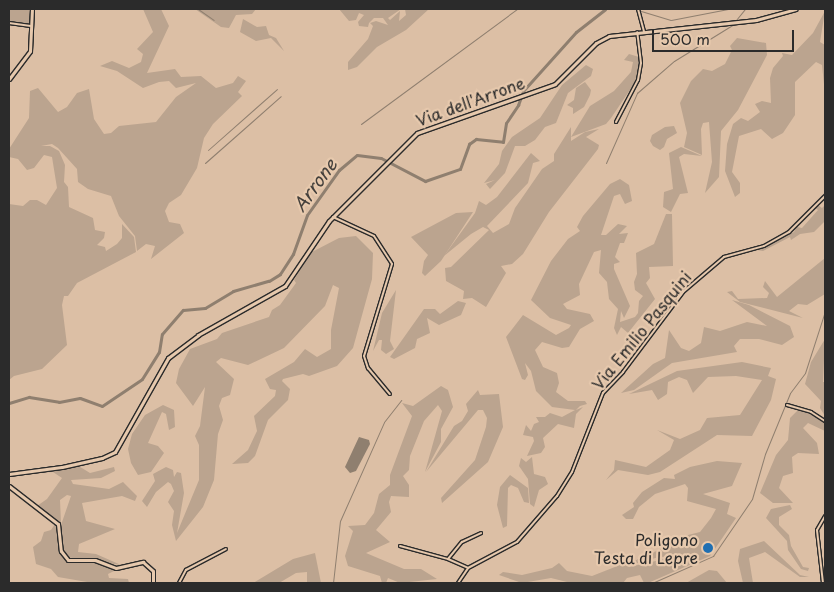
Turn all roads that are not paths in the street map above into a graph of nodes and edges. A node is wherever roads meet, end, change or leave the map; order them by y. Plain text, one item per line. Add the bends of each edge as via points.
1 (32, 9) edge
2 (638, 9) edge
3 (796, 9) edge
4 (9, 23) edge
5 (31, 26) junction
6 (637, 32) junction
7 (644, 32) junction
8 (9, 79) edge
9 (616, 122) dead end
10 (825, 196) edge
11 (333, 217) junction
12 (390, 394) dead end
13 (787, 405) dead end
14 (825, 421) edge
15 (9, 474) edge
16 (9, 486) edge
17 (825, 516) edge
18 (481, 533) dead end
19 (400, 546) dead end
20 (226, 550) dead end
21 (448, 559) junction
22 (468, 568) junction
23 (153, 583) edge
24 (178, 583) edge
25 (458, 583) edge
26 (823, 583) edge

1 - 5 street
2 - 7 street
3 - 7 street, Via dell'Arrone via 737,22
4 - 5 street
5 - 8 street via 30,52
6 - 7 street, Via dell'Arrone
6 - 9 street via 638,80
6 - 11 street, Via dell'Arrone via 605,38 562,79 423,130 390,158
10 - 22 street, Via Emilio Pasquini via 789,232 764,246 724,256 685,290 603,393 572,472 557,496 515,544
11 - 12 street via 374,236 392,264 364,356 368,368
11 - 15 street, Via dell'Arrone via 284,288 198,335 168,358 115,452 62,467
13 - 14 street via 811,412
16 - 23 street via 58,524 61,551 67,560 76,563 97,561 116,568 143,562 153,571
17 - 26 street via 817,530
18 - 21 street via 462,542
19 - 21 street
20 - 24 street via 186,570
21 - 22 street
22 - 25 street, Via Emilio Pasquini

